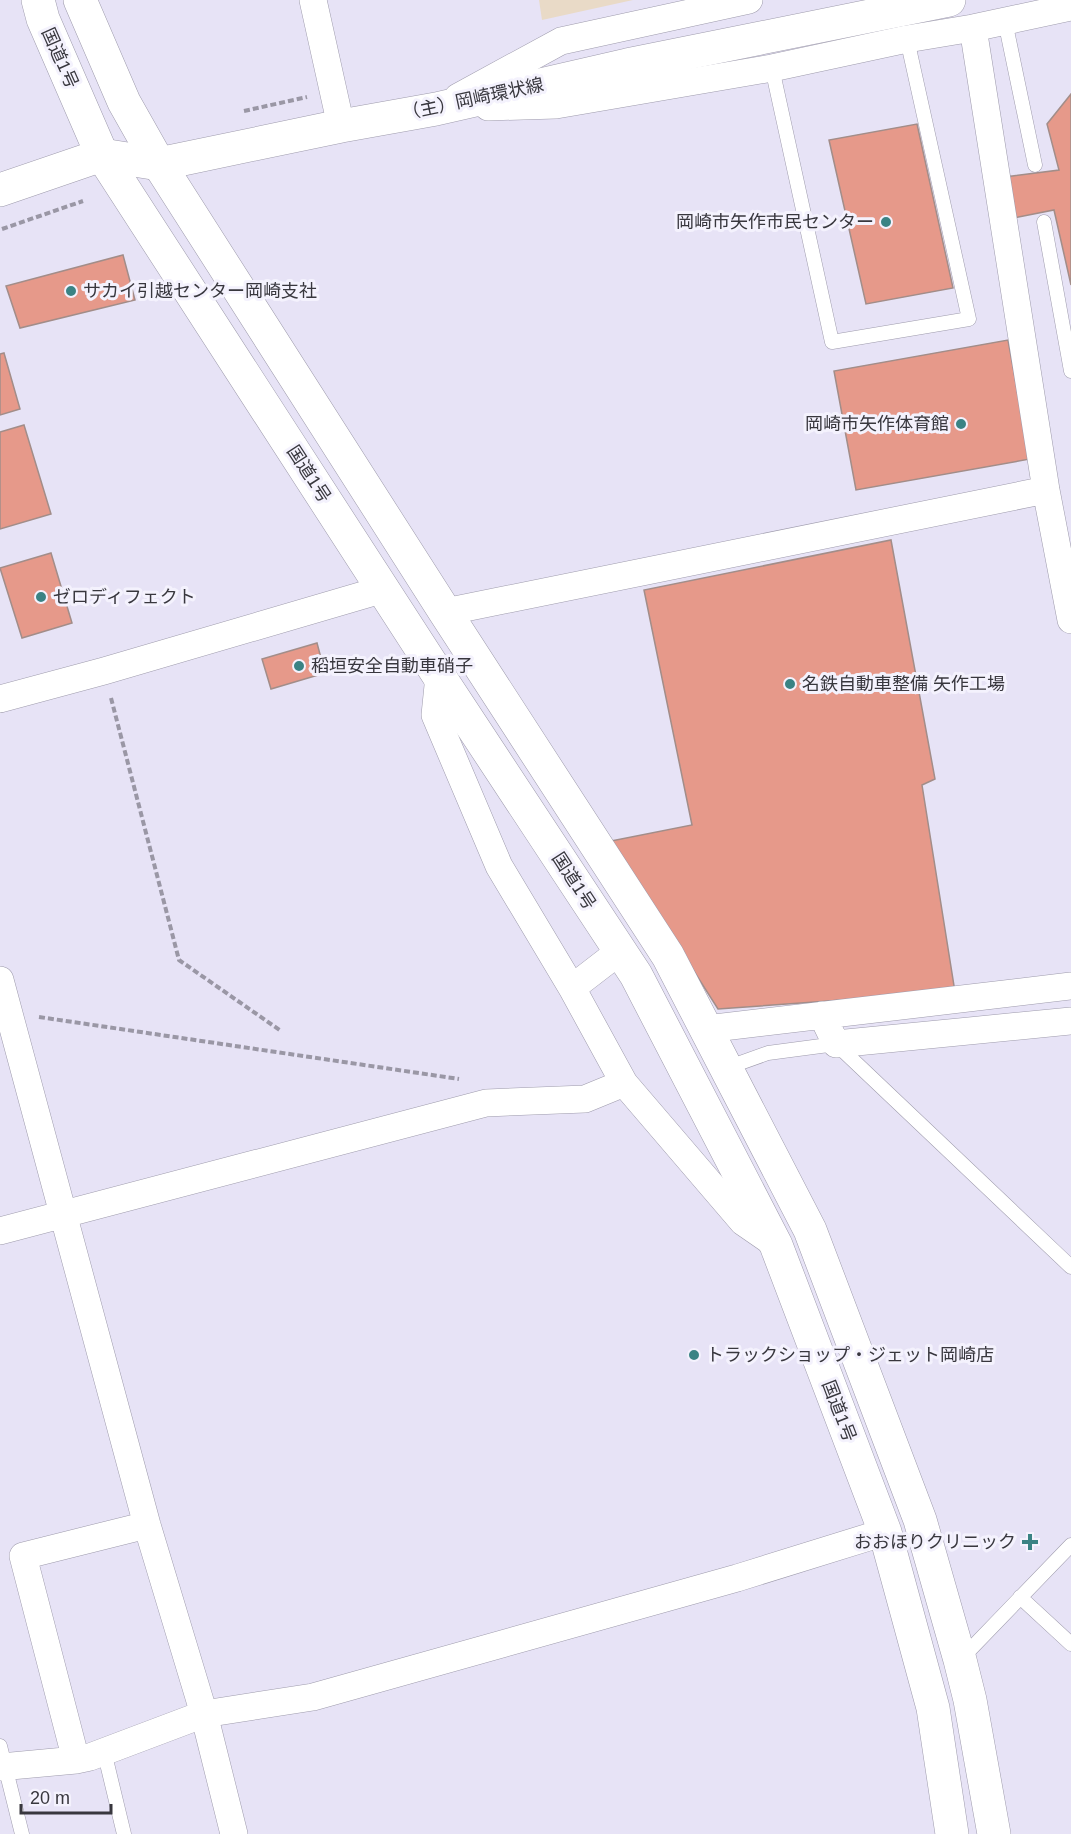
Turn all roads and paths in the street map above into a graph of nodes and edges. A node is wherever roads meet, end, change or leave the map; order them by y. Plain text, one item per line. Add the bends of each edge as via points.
1 (38, 0) edge
2 (80, 0) edge
3 (313, 0) edge
4 (749, 0) edge
5 (949, 0) edge
6 (1071, 7) edge
7 (1005, 21) junction
8 (973, 28) junction
9 (907, 39) junction
10 (772, 68) junction
11 (307, 97) dead end
12 (436, 109) junction
13 (233, 113) dead end
14 (341, 126) junction
15 (102, 155) junction
16 (159, 164) junction
17 (1035, 165) dead end
18 (0, 190) edge
19 (83, 201) dead end
20 (1044, 222) dead end
21 (2, 229) dead end
22 (1071, 371) edge
23 (1046, 490) junction
24 (384, 589) junction
25 (445, 612) junction
26 (1071, 620) edge
27 (104, 671) junction
28 (439, 676) junction
29 (0, 699) edge
30 (620, 951) junction
31 (0, 980) edge
32 (1071, 986) edge
33 (572, 988) junction
34 (8, 1012) junction
35 (822, 1015) junction
36 (1071, 1021) edge
37 (706, 1029) junction
38 (281, 1031) dead end
39 (836, 1044) junction
40 (726, 1068) junction
41 (465, 1080) dead end
42 (624, 1083) junction
43 (64, 1215) junction
44 (0, 1231) edge
45 (776, 1245) junction
46 (1071, 1267) edge
47 (147, 1524) junction
48 (885, 1532) junction
49 (1071, 1545) edge
50 (1020, 1597) junction
51 (1071, 1644) edge
52 (960, 1660) junction
53 (204, 1714) junction
54 (104, 1751) junction
55 (2, 1760) edge
56 (76, 1760) junction
57 (22, 1834) edge
58 (124, 1834) edge
59 (234, 1834) edge
60 (952, 1834) edge
61 (994, 1834) edge

1 - 15 main road, 国道1号
2 - 16 main road, 国道1号 via 124,102
3 - 14 street
4 - 12 street via 561,41
5 - 12 main road, （主）岡崎環状線 via 627,65
6 - 7 street
7 - 8 street
7 - 17 lane
8 - 9 street
8 - 23 street
9 - 10 street
9 - 10 lane via 969,319 832,342
10 - 12 street via 556,105
11 - 13 path
12 - 14 main road, （主）岡崎環状線
14 - 16 main road, （主）岡崎環状線
15 - 16 main road, （主）岡崎環状線
15 - 18 main road, （主）岡崎環状線
15 - 24 main road, 国道1号
16 - 25 main road, 国道1号
19 - 21 path
20 - 22 lane
23 - 25 street
23 - 26 street
24 - 27 street
24 - 28 main road, 国道1号
25 - 37 main road, 国道1号 via 668,956
27 - 29 street
27 - 38 path via 179,960
28 - 30 main road, 国道1号
28 - 33 street via 435,715 499,866
30 - 33 street
30 - 45 main road, 国道1号
31 - 34 street
32 - 35 street
33 - 42 street
34 - 41 path
34 - 43 street
35 - 37 street
35 - 39 street
36 - 39 street
37 - 40 main road, 国道1号
39 - 40 lane via 768,1053
39 - 46 lane
40 - 52 main road, 国道1号 via 810,1230 920,1520
42 - 43 street via 585,1099 486,1102
42 - 45 street via 743,1222
43 - 44 street
43 - 47 street
45 - 48 main road, 国道1号
47 - 53 street
47 - 56 street via 23,1556
48 - 53 street via 737,1578 313,1697
48 - 60 main road, 国道1号 via 933,1708
49 - 50 lane
50 - 51 lane
50 - 52 lane
52 - 61 main road, 国道1号
53 - 54 street
53 - 59 street
54 - 56 street
54 - 58 lane
55 - 56 street
55 - 57 lane

